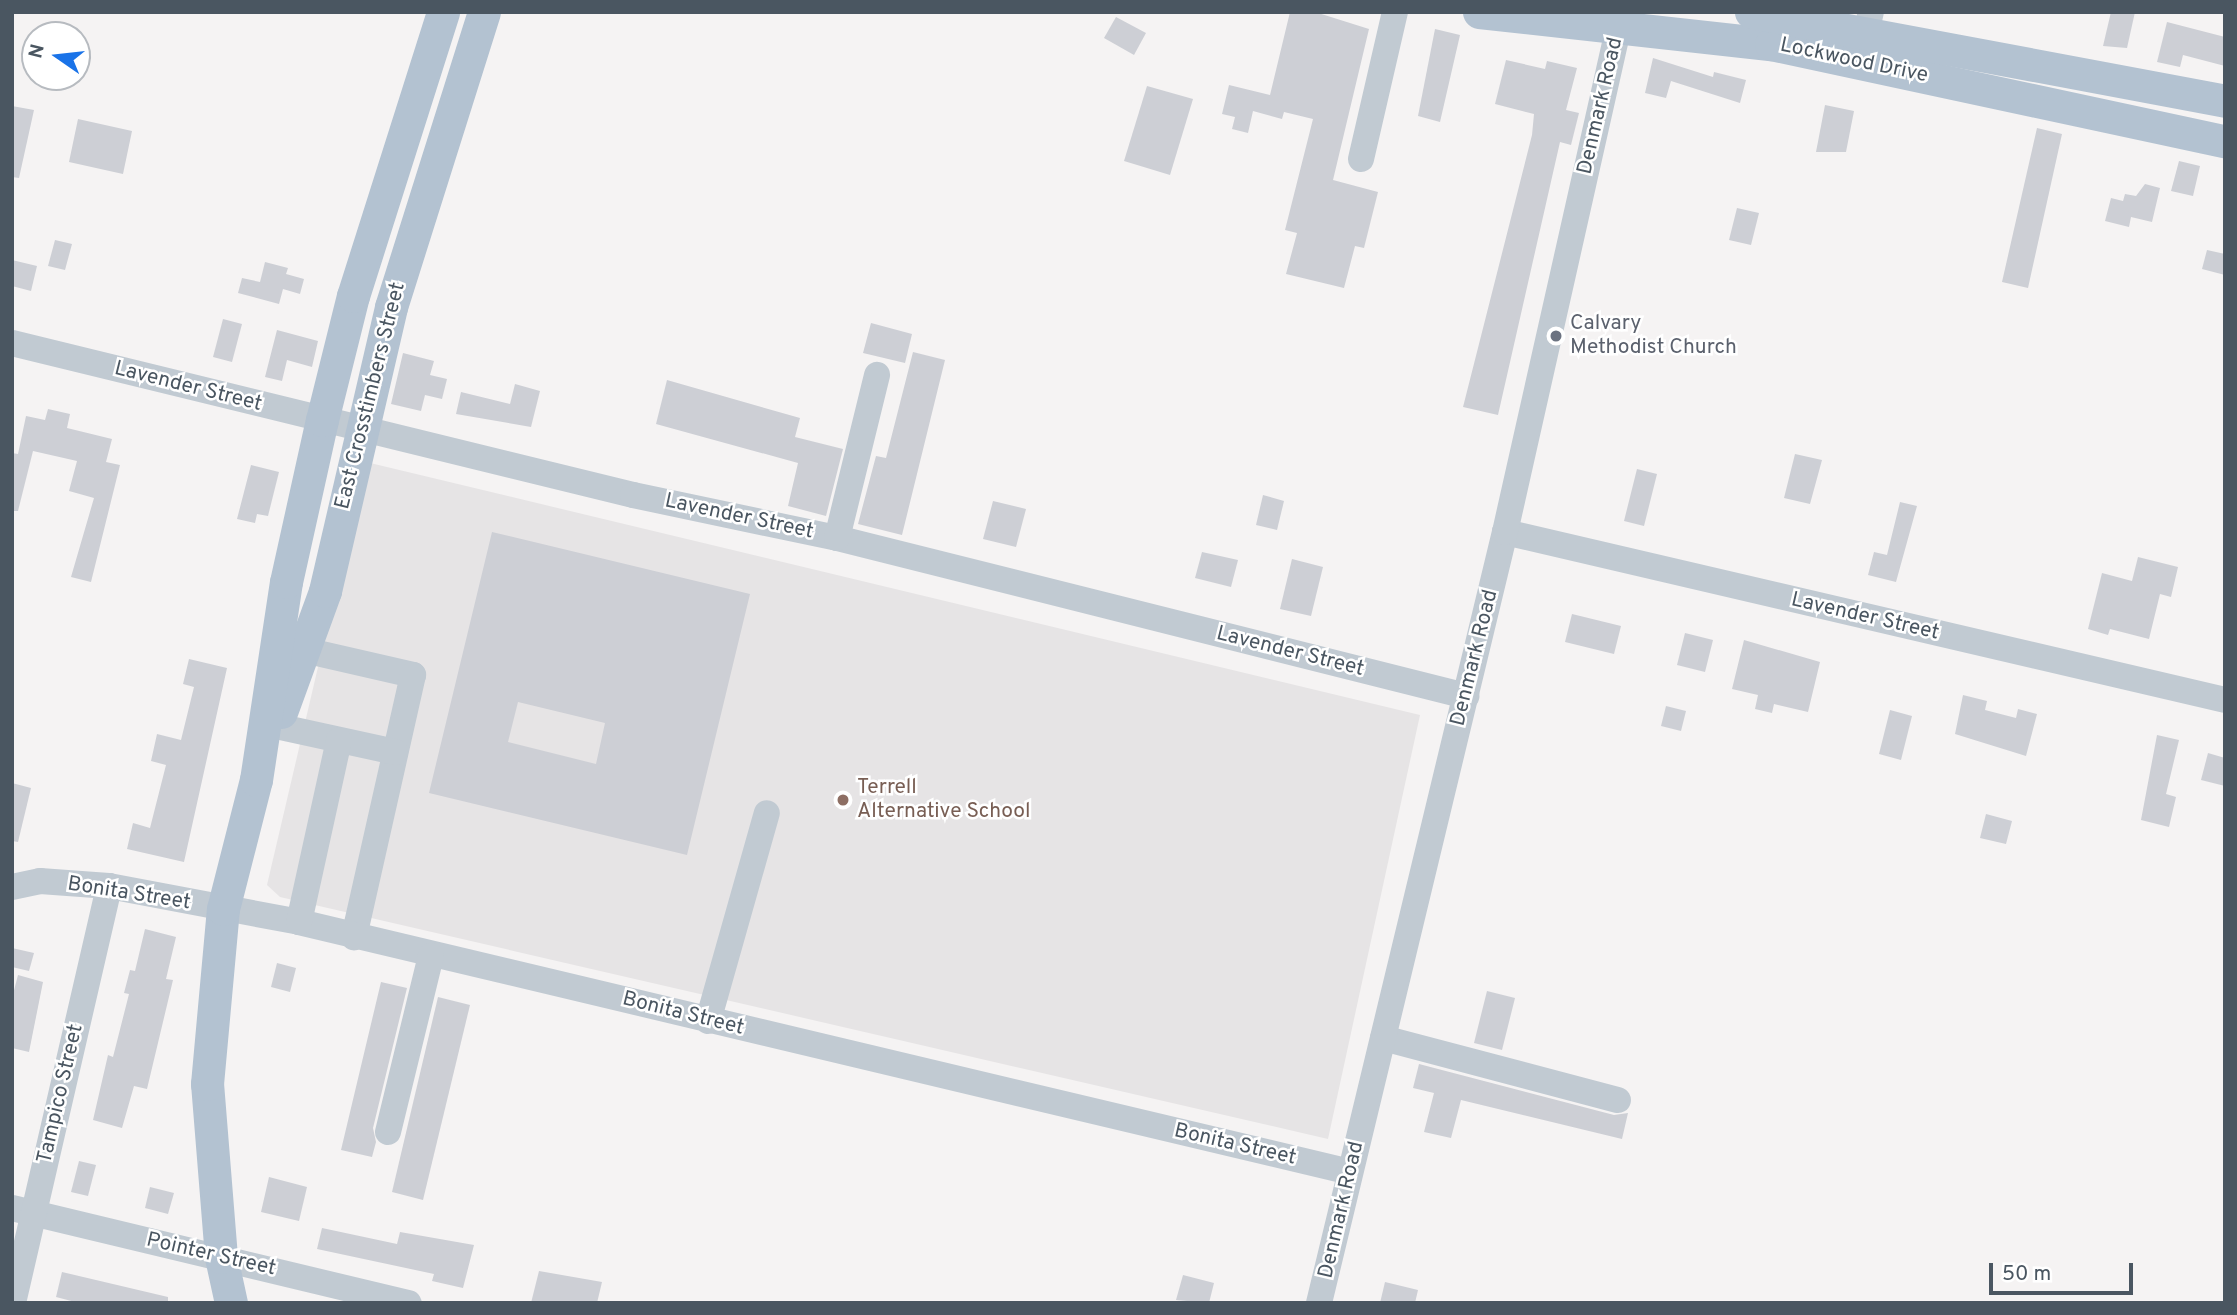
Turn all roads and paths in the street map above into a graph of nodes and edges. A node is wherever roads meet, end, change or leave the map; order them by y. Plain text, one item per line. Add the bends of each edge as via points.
1 (443, 12) edge
2 (484, 12) edge
3 (1395, 12) edge
4 (1479, 12) edge
5 (1751, 12) edge
6 (1620, 19) edge
7 (1868, 23) edge
8 (1900, 54) junction
9 (419, 92) junction
10 (2225, 102) edge
11 (456, 108) junction
12 (2225, 141) edge
13 (1361, 159) dead end
14 (12, 343) edge
15 (877, 376) dead end
16 (321, 420) junction
17 (359, 429) junction
18 (1505, 532) junction
19 (837, 538) junction
20 (303, 650) junction
21 (1465, 696) junction
22 (2225, 700) edge
23 (276, 726) junction
24 (339, 740) junction
25 (396, 752) junction
26 (256, 780) junction
27 (767, 813) dead end
28 (109, 886) junction
29 (12, 887) edge
30 (223, 909) junction
31 (299, 922) junction
32 (354, 937) junction
33 (431, 956) junction
34 (708, 1021) junction
35 (1383, 1038) junction
36 (1618, 1100) dead end
37 (388, 1132) dead end
38 (1350, 1172) junction
39 (23, 1211) edge
40 (221, 1258) junction
41 (13, 1303) edge
42 (231, 1303) edge
43 (409, 1303) edge
44 (1320, 1303) edge

1 - 9 main road, East Crosstimbers Street
2 - 11 main road, East Crosstimbers Street
3 - 13 street
4 - 6 main road, Lockwood Drive
5 - 7 main road, Lockwood Drive
6 - 8 main road, Lockwood Drive via 1771,44
6 - 18 street, Denmark Road
7 - 8 main road, Lockwood Drive
8 - 10 main road, Lockwood Drive
8 - 12 main road, Lockwood Drive
9 - 11 main road
9 - 16 main road, East Crosstimbers Street via 353,296
11 - 17 main road, East Crosstimbers Street via 391,307
14 - 16 street, Lavender Street
15 - 19 street
16 - 17 street, Lavender Street
16 - 26 main road, East Crosstimbers Street via 286,582
17 - 19 street, Lavender Street
17 - 20 main road, East Crosstimbers Street via 325,591
18 - 21 street, Denmark Road
18 - 22 street, Lavender Street
19 - 21 street, Lavender Street
20 - 23 main road, East Crosstimbers Street
20 - 25 street via 413,675
21 - 35 street, Denmark Road
23 - 24 street
23 - 26 main road, East Crosstimbers Street
24 - 25 street
24 - 31 street
25 - 32 street
26 - 30 main road, East Crosstimbers Street
27 - 34 street
28 - 29 street, Bonita Street via 40,881
28 - 30 street, Bonita Street
28 - 39 street, Tampico Street
30 - 31 street, Bonita Street
30 - 40 main road, East Crosstimbers Street via 206,1084
31 - 32 street, Bonita Street
32 - 33 street, Bonita Street
33 - 34 street, Bonita Street
33 - 37 street
34 - 38 street, Bonita Street
35 - 36 street
35 - 38 street, Denmark Road
38 - 44 street, Denmark Road
39 - 40 street, Pointer Street
39 - 41 street, Tampico Street
40 - 42 main road, East Crosstimbers Street
40 - 43 street, Pointer Street

